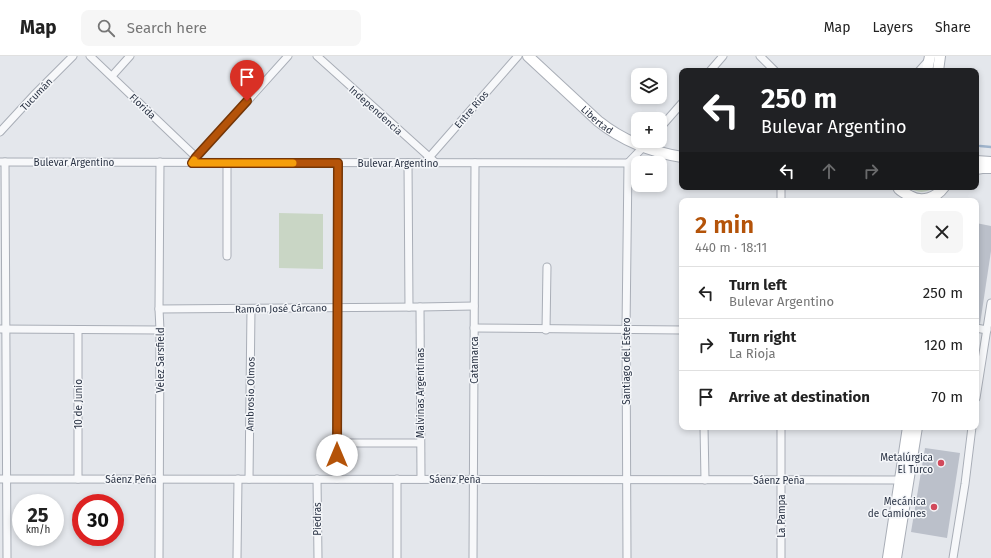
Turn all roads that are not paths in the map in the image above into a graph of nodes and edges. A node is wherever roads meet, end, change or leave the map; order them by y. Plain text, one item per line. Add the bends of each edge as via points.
1 (73, 56) edge
2 (90, 56) edge
3 (130, 56) edge
4 (288, 56) edge
5 (317, 56) edge
6 (518, 56) edge
7 (528, 56) edge
8 (723, 56) edge
9 (760, 56) edge
10 (940, 56) edge
11 (929, 58) edge
12 (713, 68) edge
13 (772, 68) edge
14 (922, 68) edge
15 (927, 68) edge
16 (938, 68) edge
17 (112, 76) junction
18 (679, 106) edge
19 (667, 120) edge
20 (0, 132) edge
21 (631, 142) edge
22 (642, 148) edge
23 (654, 148) edge
24 (679, 157) edge
25 (194, 160) junction
26 (426, 160) junction
27 (979, 161) edge
28 (3, 162) edge
29 (160, 162) junction
30 (227, 162) junction
31 (991, 162) edge
32 (338, 163) junction
33 (408, 163) junction
34 (436, 163) joint
35 (475, 163) junction
36 (628, 163) junction
37 (979, 168) edge
38 (991, 168) edge
39 (902, 190) edge
40 (941, 191) edge
41 (916, 198) edge
42 (930, 198) edge
43 (227, 256) dead end
44 (547, 267) dead end
45 (991, 303) edge
46 (474, 306) junction
47 (409, 307) junction
48 (420, 307) junction
49 (337, 308) junction
50 (159, 309) junction
51 (251, 309) junction
52 (474, 328) junction
53 (3, 329) edge
54 (626, 329) junction
55 (979, 329) edge
56 (78, 330) junction
57 (160, 330) junction
58 (546, 330) junction
59 (679, 330) edge
60 (987, 330) junction
61 (979, 379) edge
62 (704, 430) edge
63 (781, 430) edge
64 (908, 430) edge
65 (916, 430) edge
66 (972, 430) edge
67 (420, 443) junction
68 (337, 444) junction
69 (3, 478) edge
70 (78, 478) junction
71 (160, 479) junction
72 (238, 479) junction
73 (249, 479) junction
74 (317, 479) junction
75 (337, 479) junction
76 (397, 479) junction
77 (421, 479) junction
78 (473, 479) junction
79 (627, 480) junction
80 (705, 480) junction
81 (780, 480) junction
82 (905, 480) junction
83 (7, 558) edge
84 (159, 558) edge
85 (237, 558) edge
86 (318, 558) edge
87 (397, 558) edge
88 (474, 558) edge
89 (627, 558) edge
90 (781, 558) edge
91 (888, 558) edge
92 (896, 558) edge
93 (953, 558) edge

1 - 20 street, Tucumán
2 - 17 street, Florida
3 - 17 street
4 - 25 street
5 - 26 street, Independencia
6 - 26 street, Entre Ríos
7 - 21 main road, Libertad via 602,125
8 - 12 street
9 - 13 street
10 - 16 main road
11 - 14 street
11 - 15 main road
17 - 25 street, Florida
18 - 19 street
22 - 36 street
23 - 24 main road, Libertad
25 - 29 street, Bulevar Argentino
25 - 30 street, Bulevar Argentino
26 - 33 street, Bulevar Argentino
26 - 34 street, Independencia
27 - 31 main road
28 - 29 street, Bulevar Argentino
28 - 53 street
29 - 50 street, Velez Sarsfield
30 - 32 street, Bulevar Argentino
30 - 43 street
32 - 33 street, Bulevar Argentino
32 - 49 street
33 - 47 street
34 - 35 street, Bulevar Argentino
35 - 36 street, Bulevar Argentino
35 - 46 street, Catamarca
36 - 54 street, Santiago del Estero
37 - 38 main road
39 - 41 main road
40 - 42 main road
44 - 58 street
45 - 60 street
46 - 48 street, Ramón José Cárcano
46 - 52 street, Catamarca
47 - 48 street, Ramón José Cárcano
47 - 49 street, Ramón José Cárcano
48 - 67 street, Malvinas Argentinas
49 - 51 street, Ramón José Cárcano
49 - 68 street
50 - 51 street, Ramón José Cárcano
50 - 57 street, Velez Sarsfield
51 - 73 street, Ambrosio Olmos
52 - 58 street
52 - 78 street, Catamarca
53 - 56 street
53 - 69 street
54 - 58 street
54 - 59 street
54 - 79 street, Santiago del Estero
55 - 60 street
56 - 57 street
56 - 70 street, 10 de Junio
57 - 71 street, Velez Sarsfield
60 - 61 street
62 - 80 street
63 - 81 street, La Pampa
64 - 82 main road
65 - 82 main road
66 - 93 street
67 - 68 street
67 - 77 street, Malvinas Argentinas
68 - 75 street
69 - 70 street, Sáenz Peña
69 - 83 street
70 - 71 street, Sáenz Peña
71 - 72 street, Sáenz Peña
71 - 84 street, Velez Sarsfield
72 - 73 street, Sáenz Peña
72 - 85 street
73 - 74 street, Sáenz Peña
74 - 75 street, Sáenz Peña
74 - 86 street, Piedras
75 - 76 street, Sáenz Peña
76 - 77 street, Sáenz Peña
76 - 87 street
77 - 78 street, Sáenz Peña
78 - 79 street, Sáenz Peña
78 - 88 street, Catamarca
79 - 80 street, Sáenz Peña
79 - 89 street, Santiago del Estero
80 - 81 street, Sáenz Peña
81 - 82 street, Sáenz Peña
81 - 90 street, La Pampa
82 - 91 main road
82 - 92 main road

